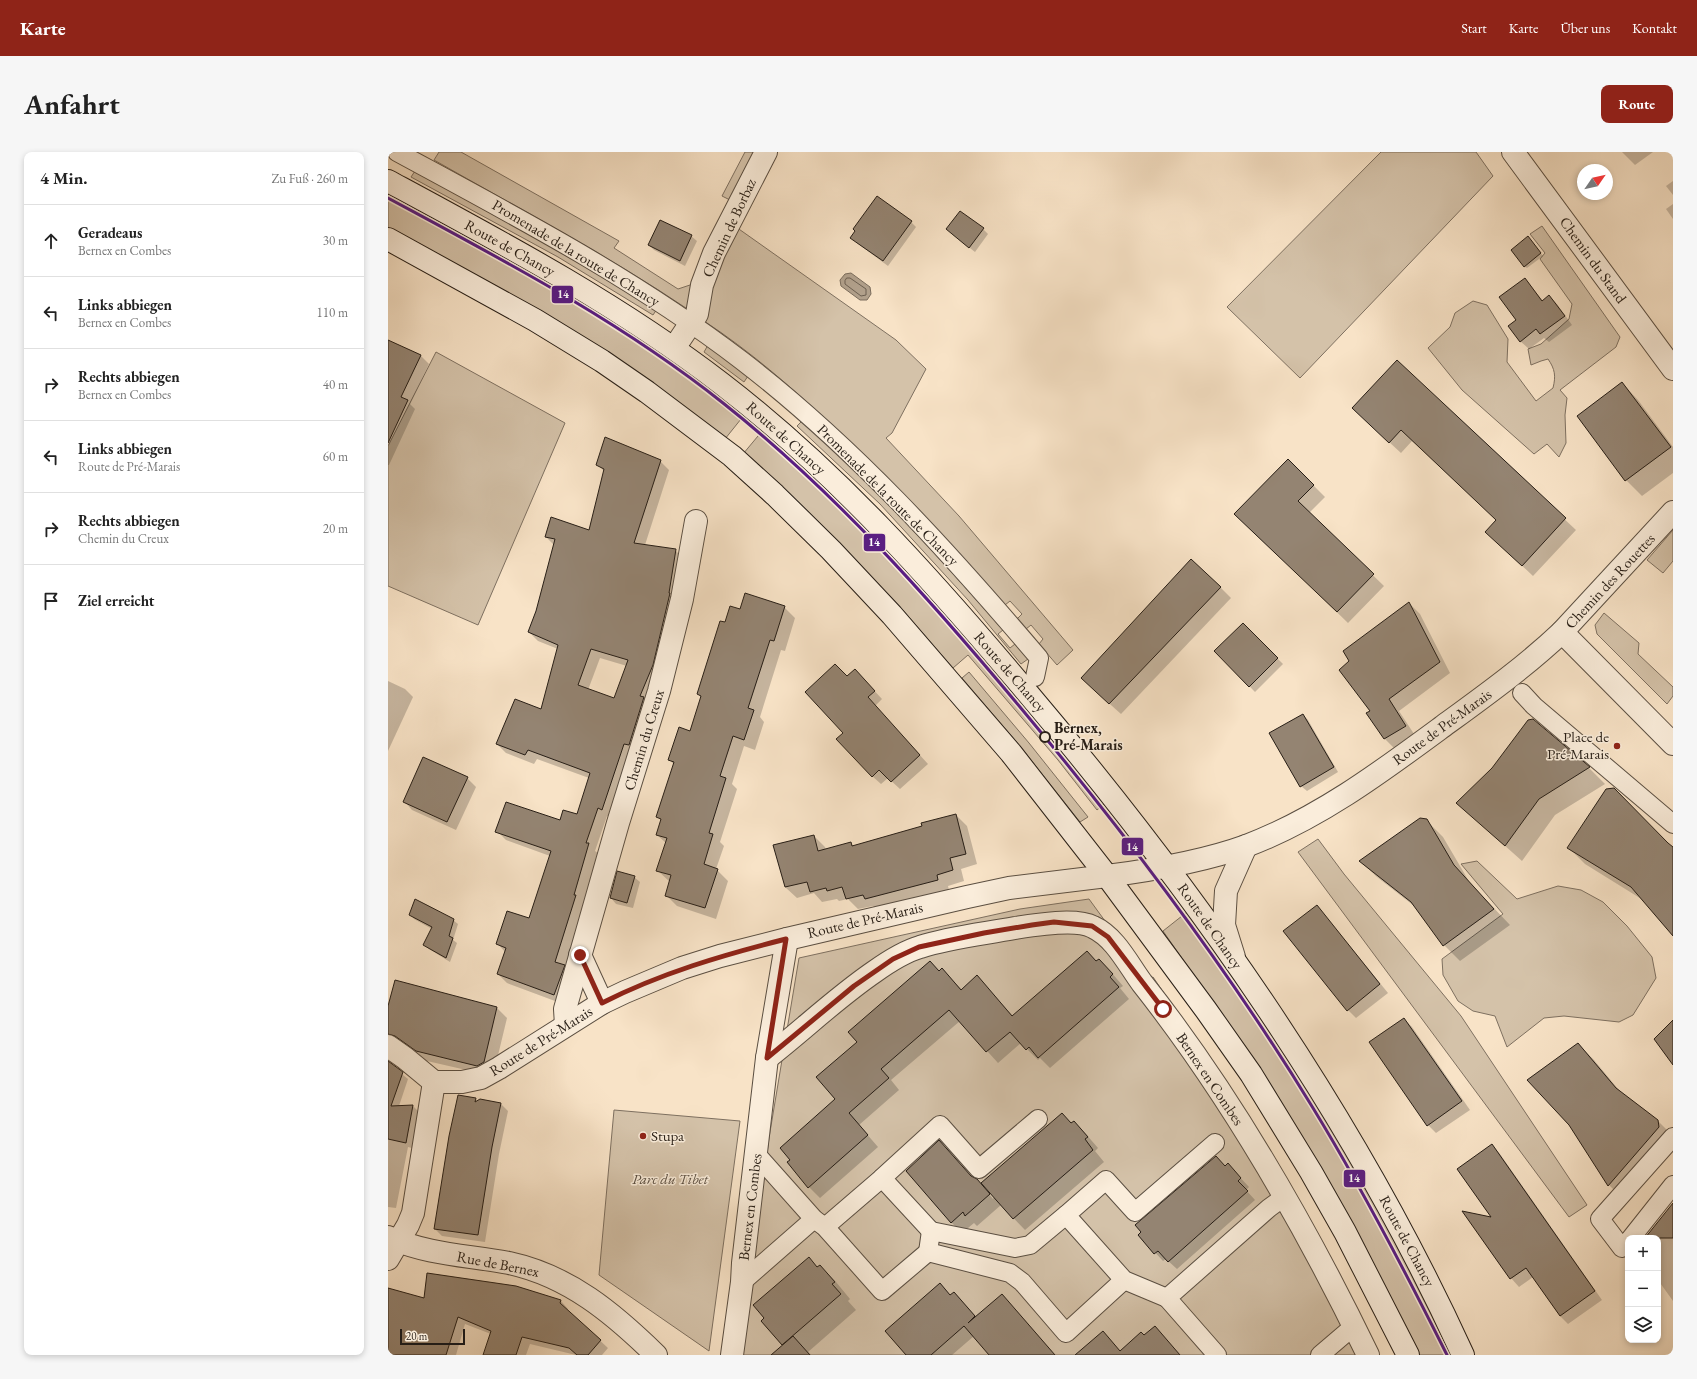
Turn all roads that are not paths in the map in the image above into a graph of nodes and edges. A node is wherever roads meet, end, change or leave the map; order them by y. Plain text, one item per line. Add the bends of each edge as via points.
1 (397, 152) edge
2 (766, 152) edge
3 (1513, 152) edge
4 (388, 181) edge
5 (388, 239) edge
6 (691, 323) junction
7 (674, 348) junction
8 (1673, 369) edge
9 (1673, 512) edge
10 (696, 521) dead end
11 (1562, 632) junction
12 (1035, 677) dead end
13 (1522, 693) dead end
14 (1673, 744) edge
15 (1673, 824) edge
16 (1246, 846) junction
17 (1166, 866) junction
18 (1107, 876) junction
19 (786, 939) junction
20 (580, 955) junction
21 (1235, 962) junction
22 (602, 1003) junction
23 (566, 1025) junction
24 (388, 1046) edge
25 (767, 1058) junction
26 (434, 1082) junction
27 (1038, 1119) dead end
28 (1673, 1137) edge
29 (1215, 1143) dead end
30 (757, 1156) junction
31 (882, 1178) junction
32 (1673, 1185) edge
33 (1284, 1197) junction
34 (1066, 1215) junction
35 (820, 1223) junction
36 (931, 1231) junction
37 (1633, 1235) edge
38 (1625, 1244) edge
39 (392, 1246) edge
40 (928, 1252) junction
41 (1124, 1280) junction
42 (742, 1282) junction
43 (1167, 1298) junction
44 (1354, 1326) junction
45 (656, 1355) edge
46 (732, 1355) edge
47 (1217, 1355) edge
48 (1320, 1355) edge
49 (1368, 1355) edge
50 (1408, 1355) edge
51 (1463, 1355) edge

1 - 6 street, Promenade de la route de Chancy via 606,267
2 - 6 street, Chemin de Borbaz via 714,253 702,285 697,314
3 - 8 street, Chemin du Stand
4 - 7 street, Route de Chancy via 577,285
5 - 18 street via 569,340 647,392 732,456 831,550 892,615 1011,752
6 - 7 street, Chemin de Borbaz
6 - 12 street, Promenade de la route de Chancy via 784,394 895,498 959,566 1039,658
7 - 17 street, Route de Chancy via 722,383 795,444 870,517 994,652
9 - 11 street, Chemin des Rouettes
10 - 20 street, Chemin du Creux via 682,599 659,691
11 - 14 street
11 - 16 street, Route de Pré-Marais via 1509,678 1360,787 1303,819
13 - 15 street
16 - 17 street, Route de Pré-Marais via 1215,856
16 - 21 street via 1226,892 1224,925
17 - 18 street, Route de Pré-Marais
17 - 21 street, Route de Chancy
18 - 19 street, Route de Pré-Marais via 1009,888
18 - 50 street via 1251,1074 1345,1232
19 - 22 street, Route de Pré-Marais via 682,968
19 - 25 street, Bernex en Combes
20 - 22 street
20 - 23 street, Chemin du Creux via 565,1009
21 - 51 street, Route de Chancy via 1286,1035 1354,1144 1414,1253
22 - 23 street, Route de Pré-Marais
23 - 26 street, Route de Pré-Marais via 480,1078 462,1082
24 - 26 street
25 - 30 street, Bernex en Combes
25 - 33 street, Bernex en Combes via 854,986 893,959 919,947 1054,922 1092,926 1108,937 1195,1053 1241,1123
26 - 39 street via 413,1213 408,1225
27 - 31 street via 979,1169 940,1125
28 - 38 street via 1600,1219 1622,1248
29 - 34 street via 1135,1212 1106,1180
30 - 35 street
30 - 42 street, Bernex en Combes
31 - 35 street
31 - 36 street
32 - 37 street
33 - 43 street
33 - 44 street, Bernex en Combes via 1298,1218
34 - 36 street via 1030,1245 1015,1248
34 - 41 street
35 - 40 street via 882,1291
35 - 42 street
36 - 40 street
39 - 45 street, Rue de Bernex via 509,1263 550,1275 603,1307
40 - 41 street via 1010,1273 1022,1282 1066,1333
41 - 43 street
42 - 46 street, Bernex en Combes
43 - 47 street
44 - 48 street
44 - 49 street, Bernex en Combes

